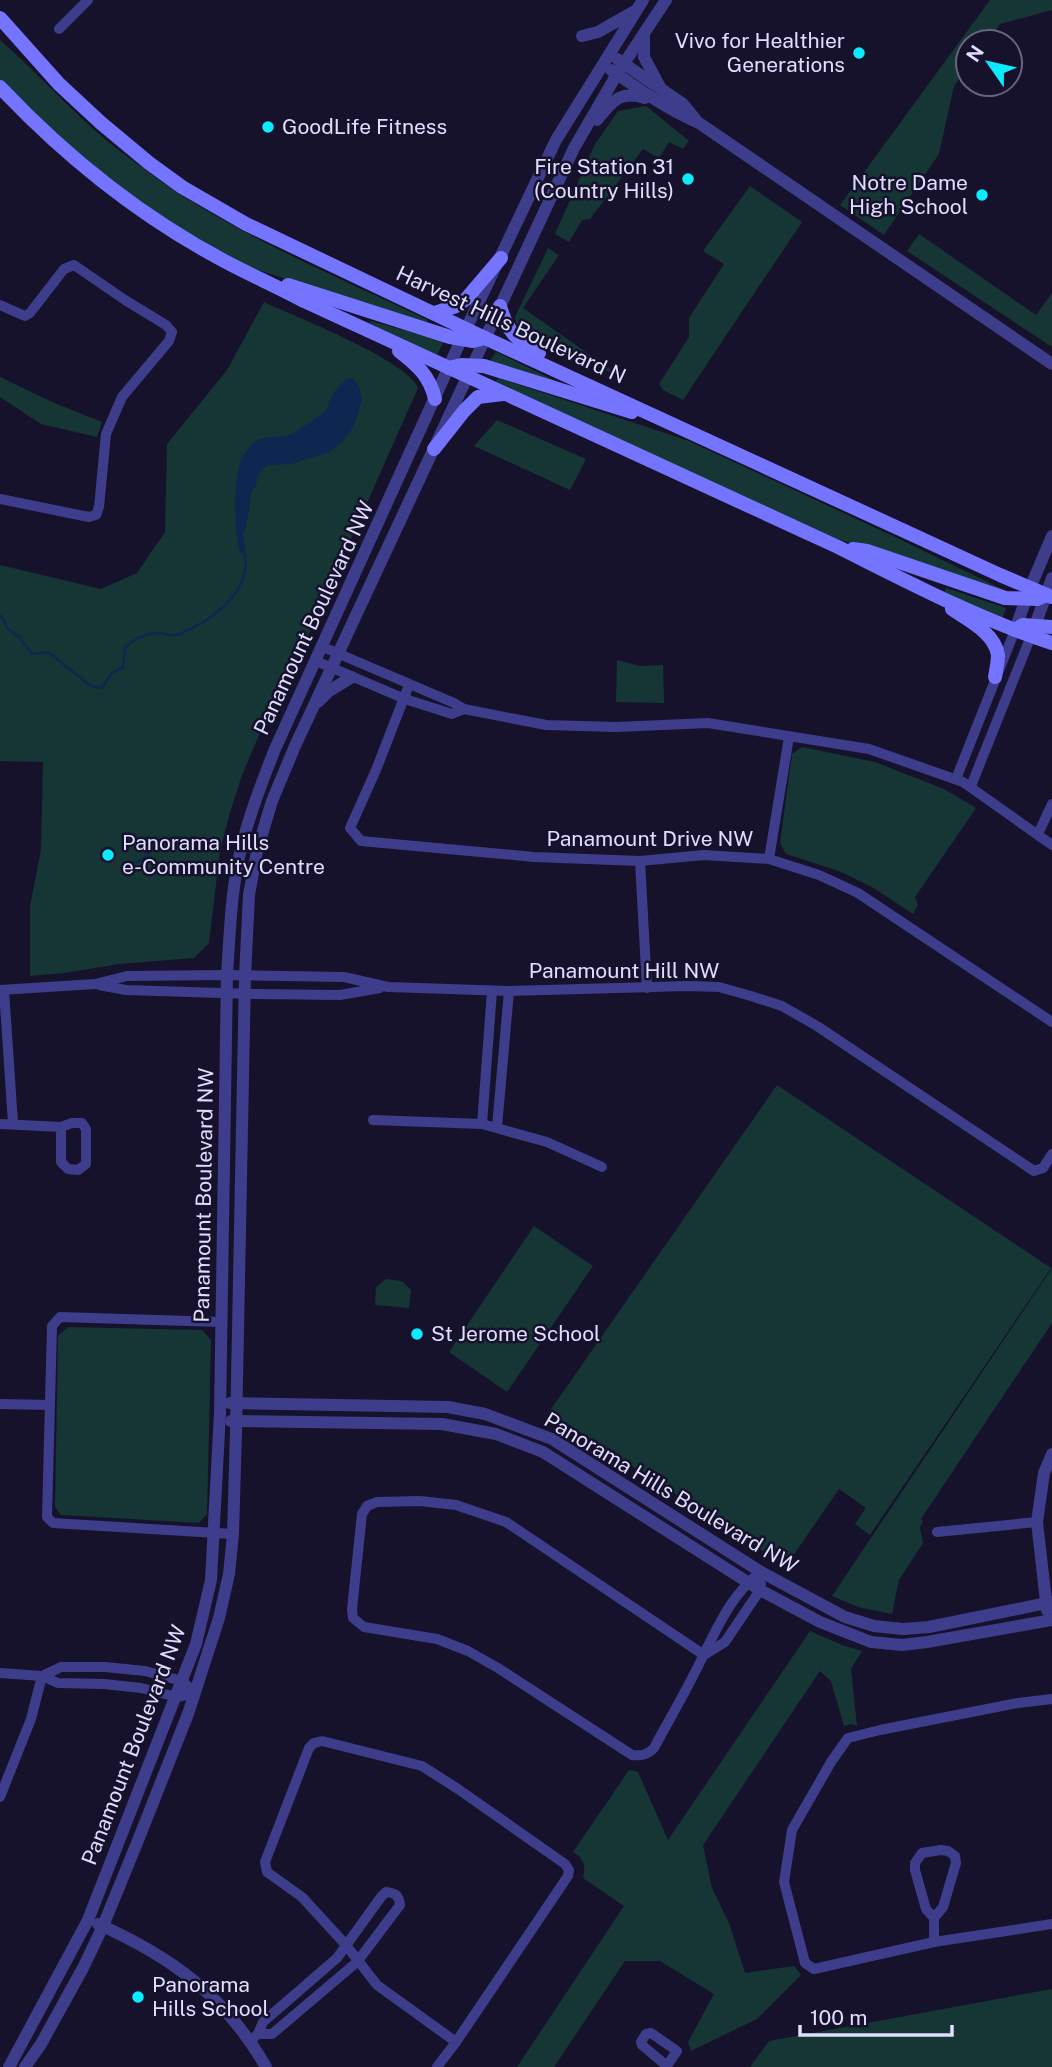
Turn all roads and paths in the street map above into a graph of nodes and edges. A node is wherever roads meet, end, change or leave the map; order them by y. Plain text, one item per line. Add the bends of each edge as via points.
1 (88, 0) edge
2 (666, 0) edge
3 (640, 5) edge
4 (3, 24) edge
5 (59, 29) dead end
6 (645, 32) junction
7 (582, 36) dead end
8 (606, 59) junction
9 (620, 69) junction
10 (0, 87) edge
11 (658, 95) junction
12 (574, 148) junction
13 (501, 258) junction
14 (247, 272) junction
15 (0, 305) edge
16 (500, 306) junction
17 (435, 313) junction
18 (376, 334) junction
19 (464, 334) junction
20 (485, 338) junction
21 (1052, 365) edge
22 (449, 368) junction
23 (469, 370) junction
24 (591, 385) junction
25 (506, 393) junction
26 (435, 399) junction
27 (683, 428) junction
28 (434, 449) junction
29 (0, 499) edge
30 (1052, 536) edge
31 (838, 547) junction
32 (1052, 578) edge
33 (925, 590) junction
34 (1028, 594) junction
35 (1049, 596) edge
36 (1052, 627) edge
37 (1015, 630) junction
38 (1033, 631) junction
39 (1052, 643) edge
40 (323, 647) junction
41 (338, 653) junction
42 (316, 661) junction
43 (331, 667) junction
44 (352, 677) junction
45 (995, 677) junction
46 (409, 685) junction
47 (405, 699) junction
48 (313, 707) junction
49 (464, 709) junction
50 (789, 737) junction
51 (956, 779) junction
52 (971, 786) junction
53 (1052, 804) edge
54 (1038, 834) junction
55 (1052, 845) edge
56 (769, 859) junction
57 (640, 861) junction
58 (227, 975) junction
59 (245, 976) junction
60 (95, 984) junction
61 (388, 987) junction
62 (647, 988) junction
63 (2, 990) edge
64 (492, 991) junction
65 (509, 991) junction
66 (227, 993) junction
67 (245, 994) junction
68 (1052, 1021) edge
69 (373, 1120) dead end
70 (6, 1124) edge
71 (482, 1124) junction
72 (61, 1127) junction
73 (497, 1127) junction
74 (1052, 1154) edge
75 (602, 1167) dead end
76 (223, 1208) junction
77 (241, 1208) junction
78 (221, 1322) junction
79 (238, 1323) junction
80 (236, 1402) junction
81 (220, 1403) junction
82 (0, 1404) edge
83 (50, 1405) junction
84 (220, 1421) junction
85 (236, 1421) junction
86 (1052, 1454) edge
87 (1037, 1522) junction
88 (937, 1532) dead end
89 (215, 1533) junction
90 (233, 1534) junction
91 (761, 1572) junction
92 (747, 1582) junction
93 (760, 1590) junction
94 (1049, 1602) edge
95 (1050, 1620) edge
96 (704, 1655) junction
97 (0, 1673) edge
98 (42, 1676) junction
99 (181, 1681) junction
100 (195, 1693) junction
101 (177, 1697) junction
102 (1052, 1699) edge
103 (0, 1797) edge
104 (934, 1917) junction
105 (89, 1920) junction
106 (1052, 1924) edge
107 (103, 1926) junction
108 (934, 1942) junction
109 (346, 1945) junction
110 (357, 1962) junction
111 (254, 2038) junction
112 (456, 2042) junction
113 (0, 2051) edge
114 (11, 2062) edge
115 (26, 2066) edge
116 (266, 2067) edge
117 (437, 2067) edge

1 - 5 street
2 - 6 street
3 - 7 street via 598,32
3 - 8 street, Panamount Boulevard NW
4 - 17 main road, Harvest Hills Boulevard N via 76,101 183,187 267,235
6 - 9 street
6 - 11 street via 644,57
8 - 9 street
8 - 13 street, Panamount Boulevard NW via 556,140
9 - 11 street
9 - 12 street
10 - 14 main road via 51,139 125,198
11 - 12 street via 622,96
11 - 21 street via 683,104 699,123
12 - 16 street, Panamount Boulevard NW
13 - 17 main road via 466,299
13 - 19 street, Panamount Boulevard NW
14 - 18 main road
14 - 19 main road via 450,337
15 - 29 street via 25,316 64,269 74,265 172,332 122,397 106,434 96,515
16 - 20 street, Panamount Boulevard NW
16 - 24 main road via 516,338
17 - 19 main road, Harvest Hills Boulevard N
18 - 22 main road
18 - 26 main road via 423,371
19 - 20 main road via 473,341
19 - 22 street, Panamount Boulevard NW
20 - 23 street, Panamount Boulevard NW
20 - 24 main road, Harvest Hills Boulevard N
22 - 23 main road
22 - 26 street, Panamount Boulevard NW
23 - 25 main road
23 - 27 main road via 484,366
23 - 28 street, Panamount Boulevard NW
24 - 27 main road, Harvest Hills Boulevard N
25 - 28 main road via 478,397
25 - 31 main road
26 - 40 street, Panamount Boulevard NW
27 - 34 main road, Harvest Hills Boulevard N
28 - 41 street, Panamount Boulevard NW
30 - 34 street
31 - 33 main road
31 - 34 main road via 867,551 1005,598
32 - 35 street
33 - 37 main road
33 - 45 main road via 992,642 998,655
34 - 35 main road via 1037,599
34 - 37 street
35 - 38 street
36 - 38 main road
37 - 38 main road
37 - 45 street
38 - 39 main road
38 - 52 street
40 - 41 street
40 - 42 street, Panamount Boulevard NW
41 - 43 street, Panamount Boulevard NW
41 - 46 street
42 - 43 street
42 - 58 street, Panamount Boulevard NW via 275,749 242,843
43 - 44 street
43 - 48 street, Panamount Boulevard NW
44 - 47 street
44 - 48 street
45 - 51 street
46 - 47 street, Panamount Drive NW
46 - 49 street
47 - 49 street via 452,713
47 - 57 street, Panamount Drive NW via 350,828 361,841 534,857
48 - 59 street, Panamount Boulevard NW via 272,801 257,851 249,895
49 - 50 street via 546,725 708,723
50 - 51 street via 869,749
50 - 56 street
51 - 52 street
52 - 54 street
53 - 54 street
54 - 55 street
56 - 57 street, Panamount Drive NW via 704,855
56 - 68 street, Panamount Drive NW via 858,894
57 - 62 street
58 - 59 street, Panamount Hill NW
58 - 60 street, Panamount Hill NW via 127,976
58 - 66 street, Panamount Boulevard NW
59 - 61 street, Panamount Hill NW via 344,977
59 - 67 street, Panamount Boulevard NW
60 - 63 street, Panamount Hill NW
60 - 66 street, Panamount Hill NW via 127,990
61 - 64 street, Panamount Hill NW
61 - 67 street, Panamount Hill NW via 340,995
62 - 65 street, Panamount Hill NW
62 - 74 street, Panamount Hill NW via 719,988 782,1006 1034,1171 1043,1168
63 - 70 street
64 - 65 street, Panamount Hill NW
64 - 71 street
65 - 73 street
66 - 67 street, Panamount Hill NW
66 - 76 street, Panamount Boulevard NW
67 - 77 street, Panamount Boulevard NW
69 - 71 street
70 - 72 street
71 - 73 street
72 - 72 street via 61,1162 68,1170 78,1170 86,1164 86,1129 82,1123
73 - 75 street via 547,1142
76 - 77 street
76 - 78 street, Panamount Boulevard NW
77 - 79 street, Panamount Boulevard NW
78 - 79 street
78 - 81 street, Panamount Boulevard NW
78 - 83 street via 60,1317 52,1326
79 - 80 street, Panamount Boulevard NW
80 - 81 street, Panorama Hills Boulevard NW
80 - 85 street, Panamount Boulevard NW
80 - 91 street, Panorama Hills Boulevard NW via 448,1407 496,1417 552,1439
81 - 84 street, Panamount Boulevard NW
82 - 83 street
83 - 89 street via 47,1517 53,1523
84 - 85 street, Panorama Hills Boulevard NW
84 - 89 street, Panamount Boulevard NW
85 - 90 street, Panamount Boulevard NW
85 - 92 street, Panorama Hills Boulevard NW via 442,1424 496,1434 543,1452
86 - 87 street via 1044,1474
87 - 88 street
87 - 94 street
89 - 90 street
89 - 99 street, Panamount Boulevard NW via 211,1580 196,1644
90 - 100 street, Panamount Boulevard NW via 219,1618
91 - 92 street
91 - 93 street
91 - 94 street, Panorama Hills Boulevard NW via 845,1617 874,1626 929,1627
92 - 93 street, Panorama Hills Boulevard NW
92 - 96 street via 712,1634
93 - 95 street, Panorama Hills Boulevard NW via 870,1642 927,1642
93 - 96 street via 725,1642
94 - 95 street
96 - 96 street via 654,1748 648,1754 632,1755 468,1651 437,1639 364,1627 353,1618 362,1514 377,1502 419,1501 456,1505 506,1522
97 - 98 street
98 - 99 street via 61,1667 105,1667
98 - 101 street via 58,1683 141,1688
98 - 103 street via 31,1719
99 - 100 street
99 - 101 street, Panamount Boulevard NW
100 - 101 street
100 - 107 street, Panamount Boulevard NW
101 - 105 street, Panamount Boulevard NW
102 - 108 street via 848,1738 792,1830 784,1882 805,1963 814,1969
104 - 104 street via 943,1907 956,1863 948,1851 922,1853 915,1863 926,1909
104 - 108 street
105 - 107 street
105 - 114 street, Panamount Boulevard NW
106 - 108 street
107 - 111 street via 192,1978
107 - 115 street, Panamount Boulevard NW
109 - 110 street
109 - 110 street via 387,1892 399,1898 400,1906
109 - 111 street via 263,2022
109 - 112 street via 302,1897 267,1872 265,1862 314,1743 322,1741 422,1766 565,1864 568,1876
110 - 111 street via 272,2034
110 - 112 street via 377,1985
111 - 116 street
112 - 117 street
113 - 114 street
114 - 115 street

